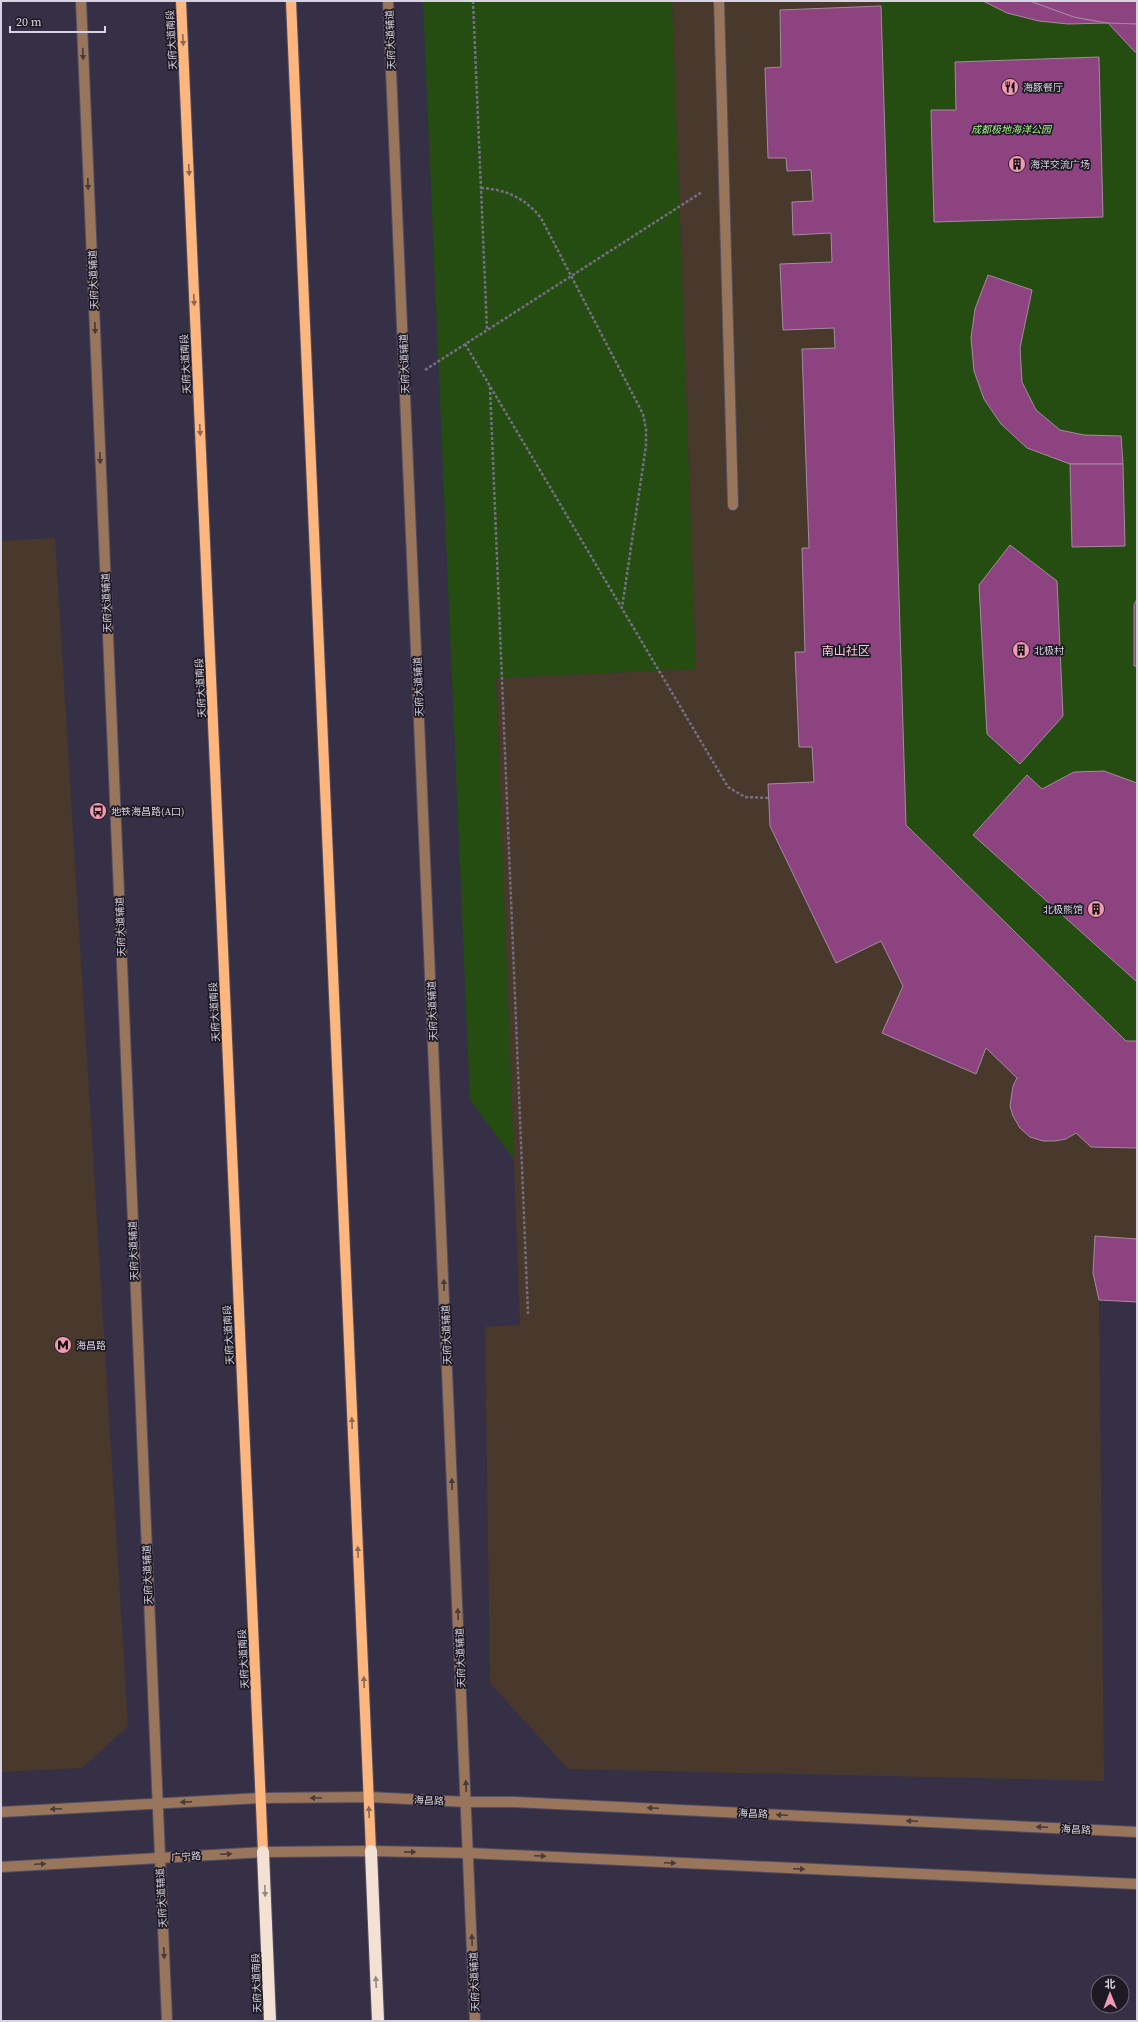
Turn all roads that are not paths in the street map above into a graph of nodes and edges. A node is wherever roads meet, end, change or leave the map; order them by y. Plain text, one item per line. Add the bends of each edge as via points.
1 (81, 1) edge
2 (181, 1) edge
3 (291, 1) edge
4 (388, 1) edge
5 (719, 1) edge
6 (733, 506) dead end
7 (368, 1797) junction
8 (261, 1798) junction
9 (466, 1802) junction
10 (157, 1803) junction
11 (1, 1812) edge
12 (1137, 1832) edge
13 (371, 1851) junction
14 (263, 1852) junction
15 (468, 1853) junction
16 (159, 1858) junction
17 (1, 1867) edge
18 (1137, 1884) edge
19 (167, 2021) edge
20 (270, 2021) edge
21 (378, 2021) edge
22 (476, 2021) edge

1 -> 10 street, 天府大道辅道
2 -> 8 main road, 天府大道南段
7 -> 3 main road
9 -> 4 street, 天府大道辅道
5 - 6 street
7 -> 8 street
7 - 9 street, 海昌路
13 -> 7 main road
8 -> 10 street
8 - 14 main road, 天府大道南段
12 -> 9 street, 海昌路 via 515,1802
9 - 15 street, 天府大道辅道
10 -> 11 street
10 - 16 street, 天府大道辅道
13 - 14 street, 广宁路
13 -> 15 street
21 -> 13 highway
16 -> 14 street, 广宁路
14 -> 20 highway, 天府大道南段
15 -> 18 street
22 -> 15 street, 天府大道辅道
17 -> 16 street, 广宁路
16 -> 19 street, 天府大道辅道

